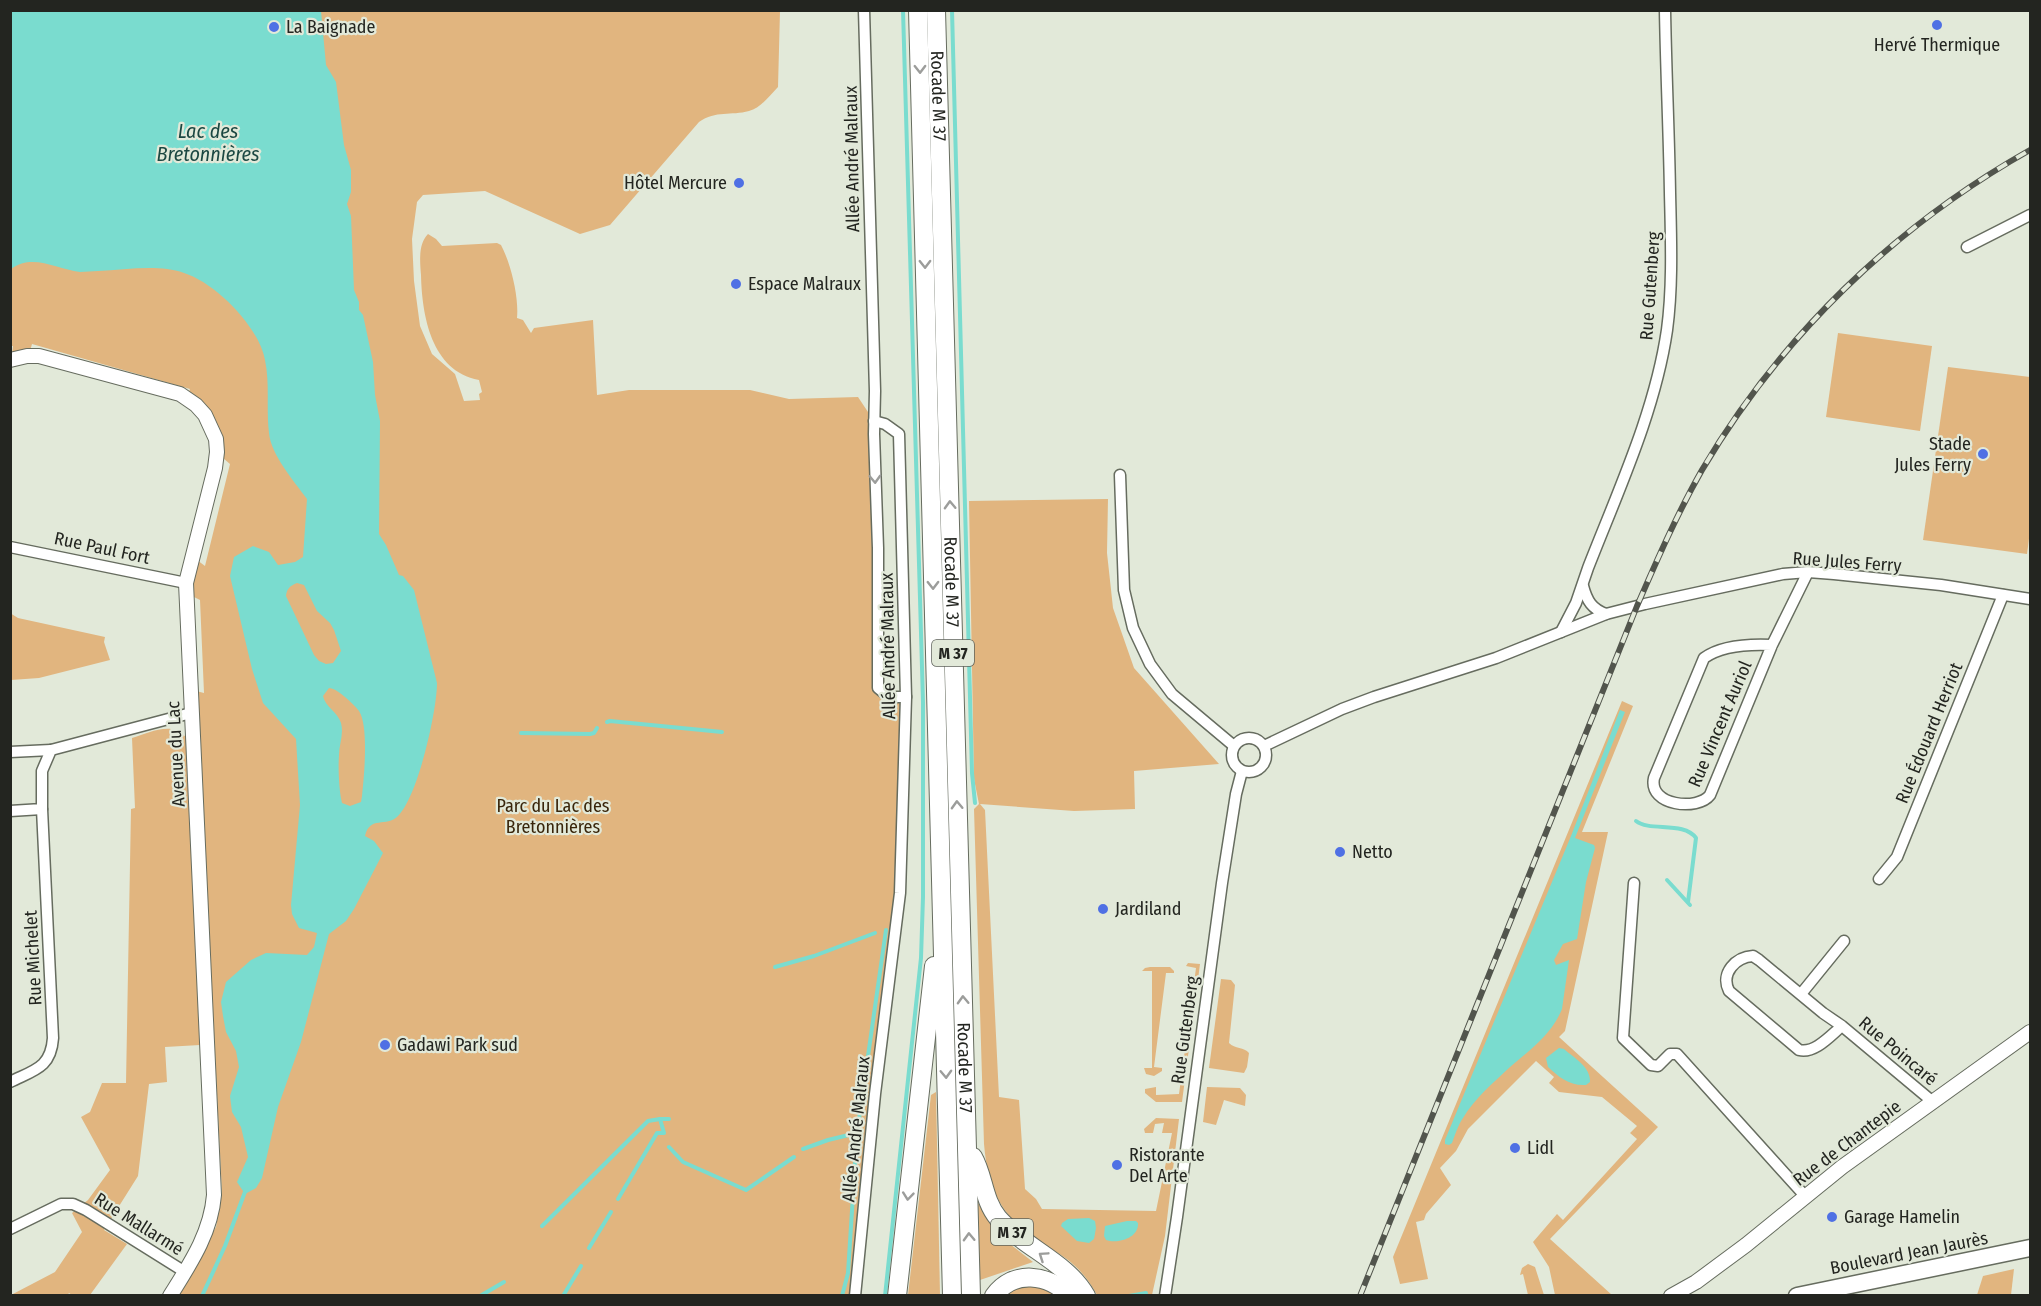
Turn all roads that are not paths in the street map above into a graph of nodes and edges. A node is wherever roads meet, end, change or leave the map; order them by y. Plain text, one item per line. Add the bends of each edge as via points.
1 (864, 10) edge
2 (918, 10) edge
3 (936, 10) edge
4 (1665, 10) edge
5 (2029, 219) edge
6 (1967, 247) dead end
7 (10, 360) edge
8 (874, 421) junction
9 (1120, 475) dead end
10 (10, 547) edge
11 (1808, 572) junction
12 (186, 583) junction
13 (1583, 586) junction
14 (2003, 595) junction
15 (2031, 599) edge
16 (1606, 614) junction
17 (1561, 632) junction
18 (1772, 645) junction
19 (906, 697) junction
20 (191, 713) junction
21 (1234, 746) junction
22 (1264, 746) junction
23 (51, 750) junction
24 (10, 752) edge
25 (1242, 771) junction
26 (42, 809) junction
27 (10, 811) edge
28 (1879, 879) dead end
29 (1634, 883) dead end
30 (942, 899) junction
31 (1844, 941) dead end
32 (1801, 994) junction
33 (1842, 1026) junction
34 (2031, 1032) edge
35 (10, 1082) edge
36 (1932, 1102) junction
37 (967, 1147) junction
38 (1805, 1196) junction
39 (10, 1229) edge
40 (2030, 1248) edge
41 (185, 1272) junction
42 (1687, 1291) edge
43 (1166, 1292) edge
44 (170, 1296) edge
45 (855, 1296) edge
46 (897, 1296) edge
47 (952, 1296) edge
48 (971, 1296) edge
49 (994, 1296) edge
50 (1069, 1296) edge
51 (1086, 1296) edge
52 (1671, 1296) edge
53 (1797, 1296) edge

1 - 8 street, Allée André Malraux
2 -> 30 highway, Rocade M 37 / M 37
37 -> 3 highway, Rocade M 37 / M 37
4 - 13 street, Rue Gutenberg via 1671,226 1666,330 1654,389
5 - 6 street
7 - 12 street, Avenue du Lac via 39,356 180,394 205,415 216,439 217,452
8 - 19 street, Allée André Malraux via 899,434
8 -> 19 street via 878,688 890,697
9 - 21 street via 1124,590 1133,628 1150,664 1172,694
10 - 12 street, Rue Paul Fort
11 - 14 street, Rue Jules Ferry
11 - 16 street, Rue Jules Ferry via 1783,574
11 - 18 street, Rue Vincent Auriol
12 - 20 street, Avenue du Lac
13 - 16 street via 1591,606
13 - 17 street, Rue Gutenberg
14 - 15 street, Rue Jules Ferry
14 - 28 street, Rue Édouard Herriot via 1897,857
16 - 17 street, Rue Jules Ferry
17 - 22 street via 1496,658 1374,697
18 - 18 street, Rue Vincent Auriol via 1706,801 1695,804 1659,797 1653,788 1654,778 1704,658 1743,646
19 - 45 street, Allée André Malraux via 900,893
20 - 23 street
20 - 41 street, Avenue du Lac via 214,1195 209,1224
21 - 22 street via 1249,738
21 - 25 street via 1234,764
22 - 25 street via 1266,757 1262,767
23 - 24 street
23 - 26 street, Rue Michelet via 42,771
25 - 43 street, Rue Gutenberg via 1221,892
26 - 27 street
26 - 35 street, Rue Michelet via 52,1051 47,1062
29 - 38 street via 1623,1038 1652,1065 1658,1066 1670,1054 1677,1054
30 -> 46 highway, M 37
30 -> 47 highway, Rocade M 37 / M 37
31 - 32 street
32 - 33 street, Rue Poincaré
32 - 33 street, Rue Poincaré via 1753,956 1741,958 1733,965 1726,980 1729,991 1799,1050 1816,1047
33 - 36 street, Rue Poincaré
34 - 36 street, Rue de Chantepie
36 - 38 street, Rue de Chantepie
48 -> 37 highway, Rocade M 37 / M 37
51 -> 37 highway, M 37 via 1067,1273 996,1216
38 - 42 street, Rue de Chantepie
39 - 41 street, Rue Mallarmé via 61,1204 73,1204
40 - 53 main road, Boulevard Jean Jaurès
41 - 44 street, Avenue du Lac
42 - 52 street, Rue de Chantepie
49 - 50 highway via 1007,1283 1033,1277 1057,1284

